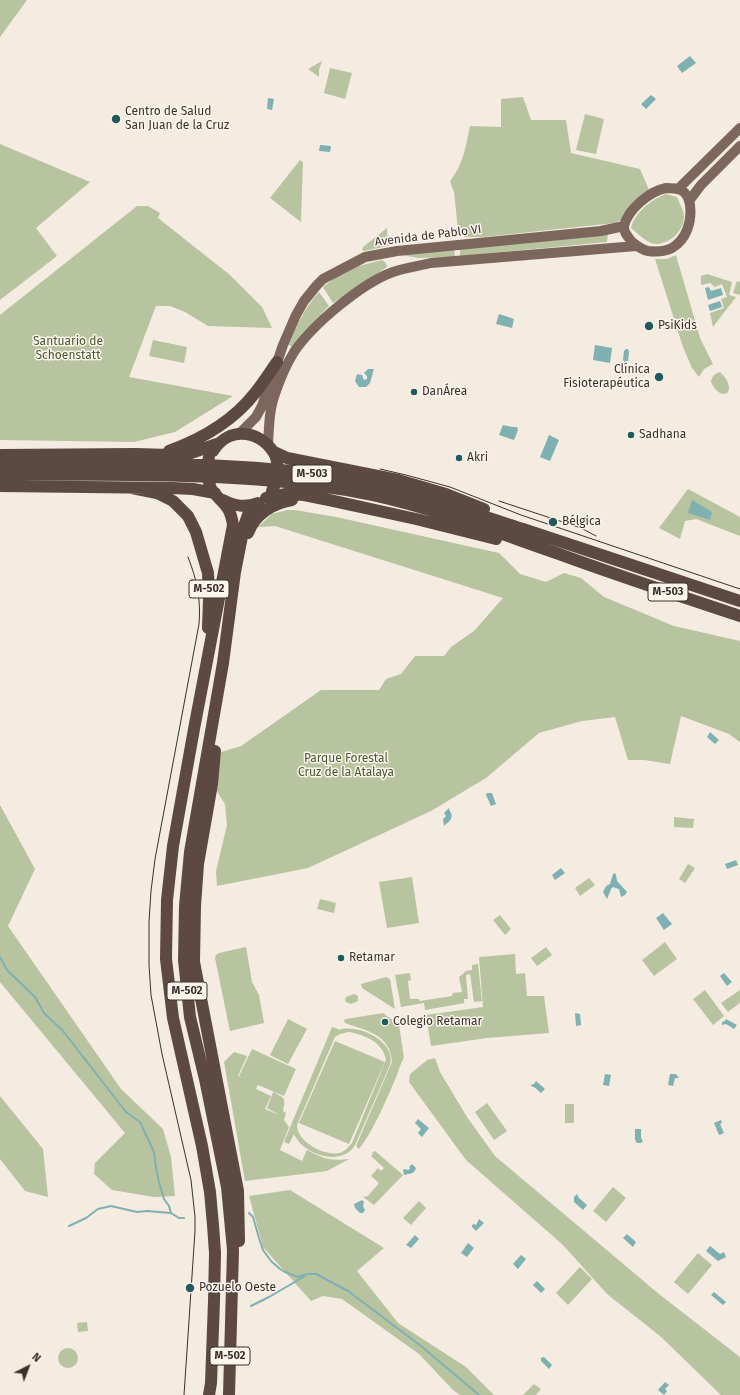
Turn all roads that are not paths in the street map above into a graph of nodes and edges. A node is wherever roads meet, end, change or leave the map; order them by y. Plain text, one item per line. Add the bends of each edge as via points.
1 (740, 128) edge
2 (740, 146) edge
3 (678, 189) junction
4 (689, 201) junction
5 (624, 226) junction
6 (636, 246) junction
7 (277, 362) junction
8 (239, 434) junction
9 (217, 444) junction
10 (273, 452) junction
11 (136, 454) junction
12 (0, 455) edge
13 (0, 465) edge
14 (0, 474) edge
15 (0, 486) edge
16 (132, 488) junction
17 (216, 494) junction
18 (264, 498) junction
19 (320, 498) junction
20 (612, 558) junction
21 (597, 568) junction
22 (235, 572) junction
23 (740, 601) edge
24 (740, 616) edge
25 (194, 729) junction
26 (209, 1395) edge
27 (229, 1395) edge

1 - 3 main road
2 - 4 main road via 701,185
3 - 4 main road via 684,192
3 - 5 main road via 666,188 651,193 634,209
4 - 6 main road via 689,226 675,245 660,252 645,251
5 - 6 main road
5 - 7 main road, Avenida de Pablo VI via 601,231 396,251 365,257 323,279 312,292 296,315
6 - 10 main road via 431,263 397,271 375,280 333,312 295,351 275,395 270,415
7 - 8 main road, Avenida de Pablo VI via 262,406 256,417
7 - 11 highway via 255,394 211,432 169,451
8 - 9 highway, M-502 via 227,437
8 - 10 highway via 250,434 260,438
9 - 11 highway via 188,454
9 - 17 highway, M-502, bridge via 209,456 206,467 207,478
10 - 18 highway, M-502, bridge via 278,475 276,483
10 - 20 highway, M-503 via 287,458 398,480 446,494
11 - 12 highway
13 - 20 highway, M-503 via 235,466 335,477 429,499
14 - 21 highway, M-503 via 190,476 309,484 375,496 426,509
15 - 16 highway
16 - 17 highway via 192,489
16 - 25 highway, M-502 via 157,493 173,501 188,516 196,532 208,573 208,631
17 - 18 highway via 239,506
17 - 25 highway, M-502 via 232,515 232,537
18 - 19 highway, M-503 via 286,494
18 - 22 highway, M-502 via 249,512
19 - 21 highway, M-503 via 478,534
19 - 22 highway, M-503 via 300,498 281,502 267,509 249,530
20 - 23 highway, M-503
21 - 24 highway, M-503
22 - 27 highway, M-502 via 223,663 190,852 184,960 190,1017 227,1188 233,1250
25 - 26 highway, M-502 via 173,846 167,900 166,959 173,1018 210,1192 215,1253

